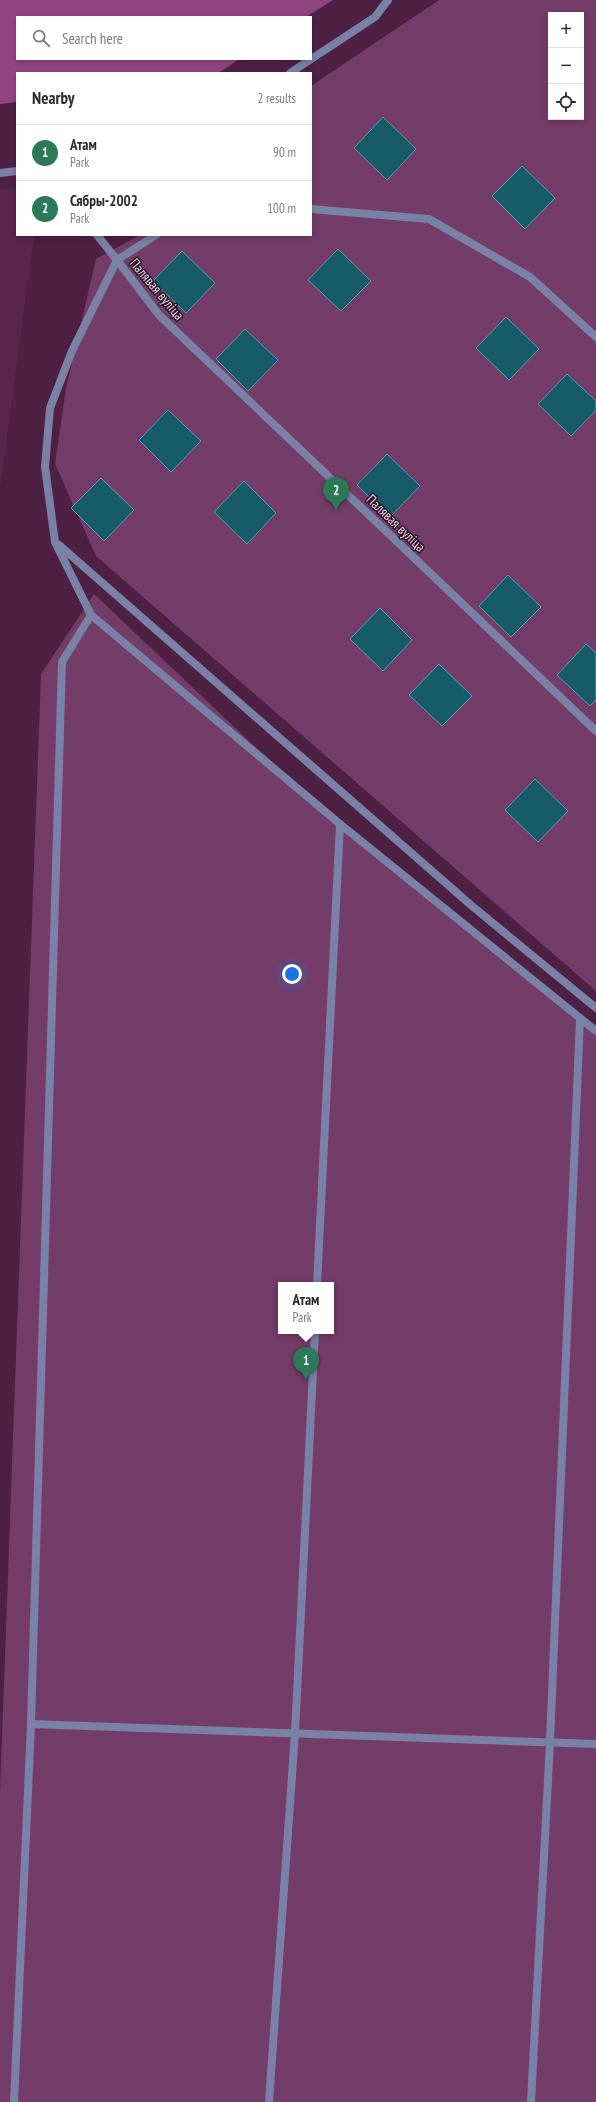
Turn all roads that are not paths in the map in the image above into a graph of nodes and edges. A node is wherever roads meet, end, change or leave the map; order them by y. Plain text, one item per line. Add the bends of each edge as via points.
1 (388, 0) edge
2 (312, 59) edge
3 (310, 60) edge
4 (292, 72) edge
5 (16, 171) edge
6 (0, 173) edge
7 (312, 209) edge
8 (98, 236) edge
9 (154, 236) edge
10 (116, 260) junction
11 (596, 337) edge
12 (55, 542) junction
13 (91, 614) junction
14 (596, 731) edge
15 (340, 824) junction
16 (596, 1008) edge
17 (580, 1018) junction
18 (596, 1031) edge
19 (318, 1282) edge
20 (315, 1334) edge
21 (31, 1724) junction
22 (295, 1733) junction
23 (550, 1742) junction
24 (596, 1744) edge
25 (14, 2102) edge
26 (269, 2102) edge
27 (531, 2102) edge

1 - 2 street via 375,17
3 - 4 street
5 - 6 street
7 - 11 street via 429,219 530,277
8 - 10 street, Палявая вуліца
9 - 10 street
10 - 12 street via 72,351 50,408 45,467
10 - 14 street, Палявая вуліца via 159,315
12 - 13 street
12 - 16 street via 436,875
13 - 15 street
13 - 21 street via 62,662
15 - 17 street
15 - 19 street
17 - 18 street
17 - 23 street
20 - 22 street
21 - 22 street
21 - 25 street
22 - 23 street
22 - 26 street
23 - 24 street
23 - 27 street

